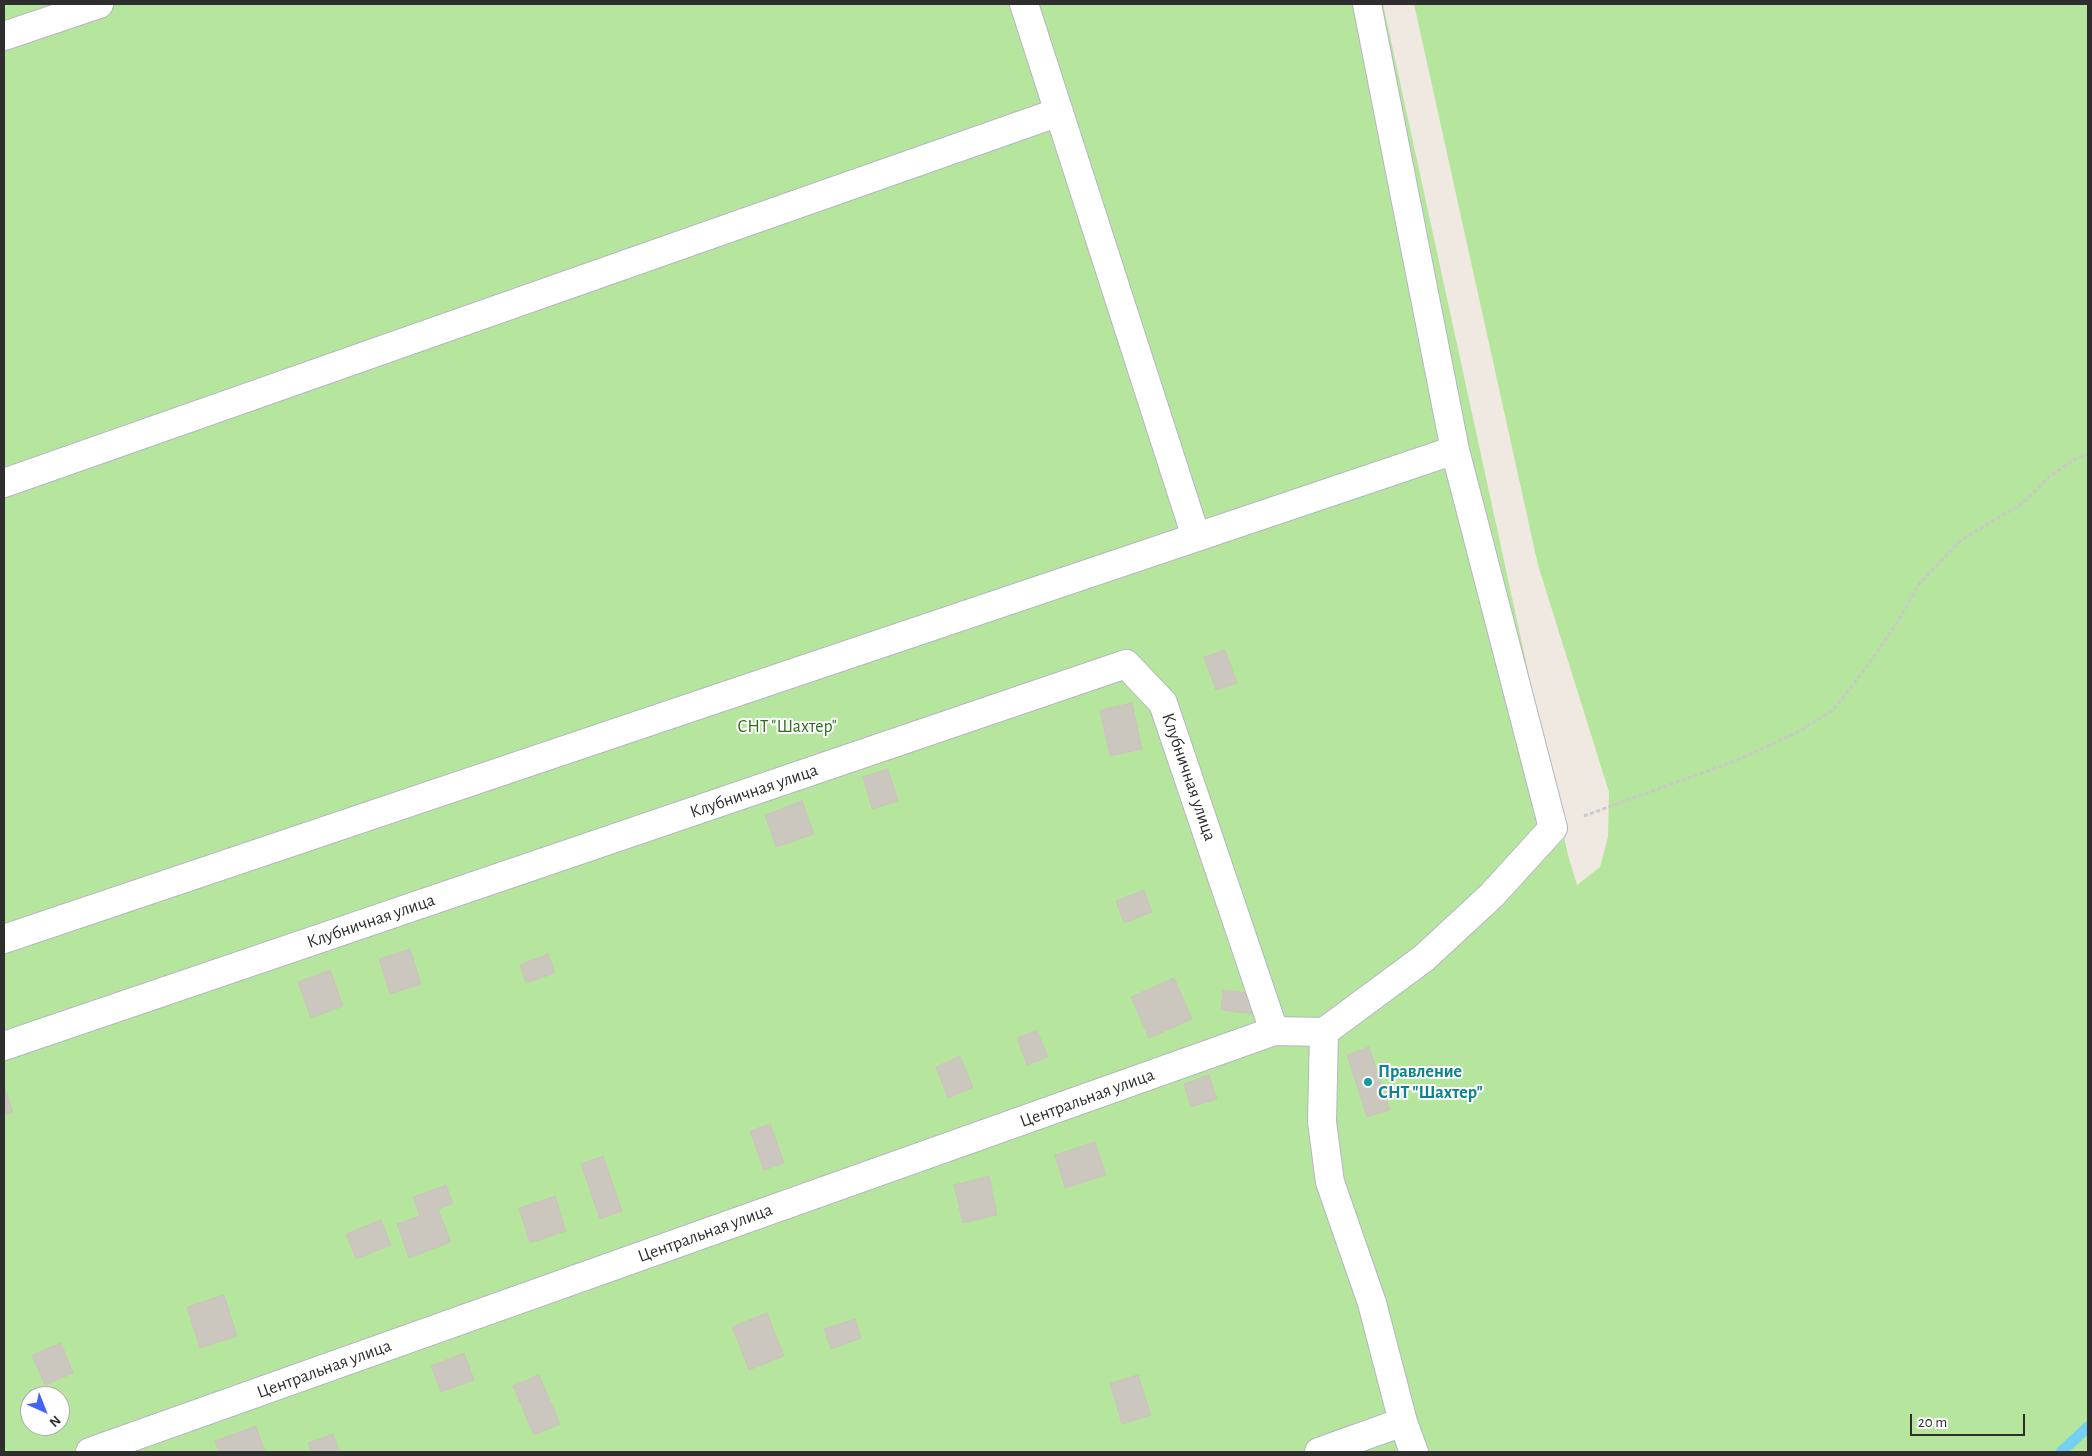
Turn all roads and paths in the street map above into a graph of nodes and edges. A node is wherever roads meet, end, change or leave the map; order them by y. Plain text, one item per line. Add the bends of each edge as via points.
1 (99, 4) edge
2 (1024, 4) edge
3 (1367, 4) edge
4 (4, 36) edge
5 (1059, 112) junction
6 (1454, 450) junction
7 (2088, 454) edge
8 (4, 483) edge
9 (1196, 537) junction
10 (1553, 828) junction
11 (4, 939) edge
12 (1274, 1031) junction
13 (1324, 1032) junction
14 (4, 1046) edge
15 (1403, 1422) junction
16 (90, 1452) edge
17 (1319, 1452) edge
18 (1414, 1452) edge

1 - 4 lane
2 - 5 lane
3 - 6 lane
5 - 8 lane
5 - 9 lane
6 - 9 lane
6 - 10 lane
7 - 10 path via 2049,477 2023,503 1961,540 1918,584 1892,630 1833,710 1798,732 1735,761
9 - 11 lane
10 - 13 lane via 1492,895 1424,958
12 - 13 lane, Центральная улица
12 - 14 lane, Клубничная улица via 1163,702 1126,664
12 - 16 lane, Центральная улица
13 - 15 lane via 1322,1122 1330,1182 1372,1303
15 - 17 lane
15 - 18 lane

